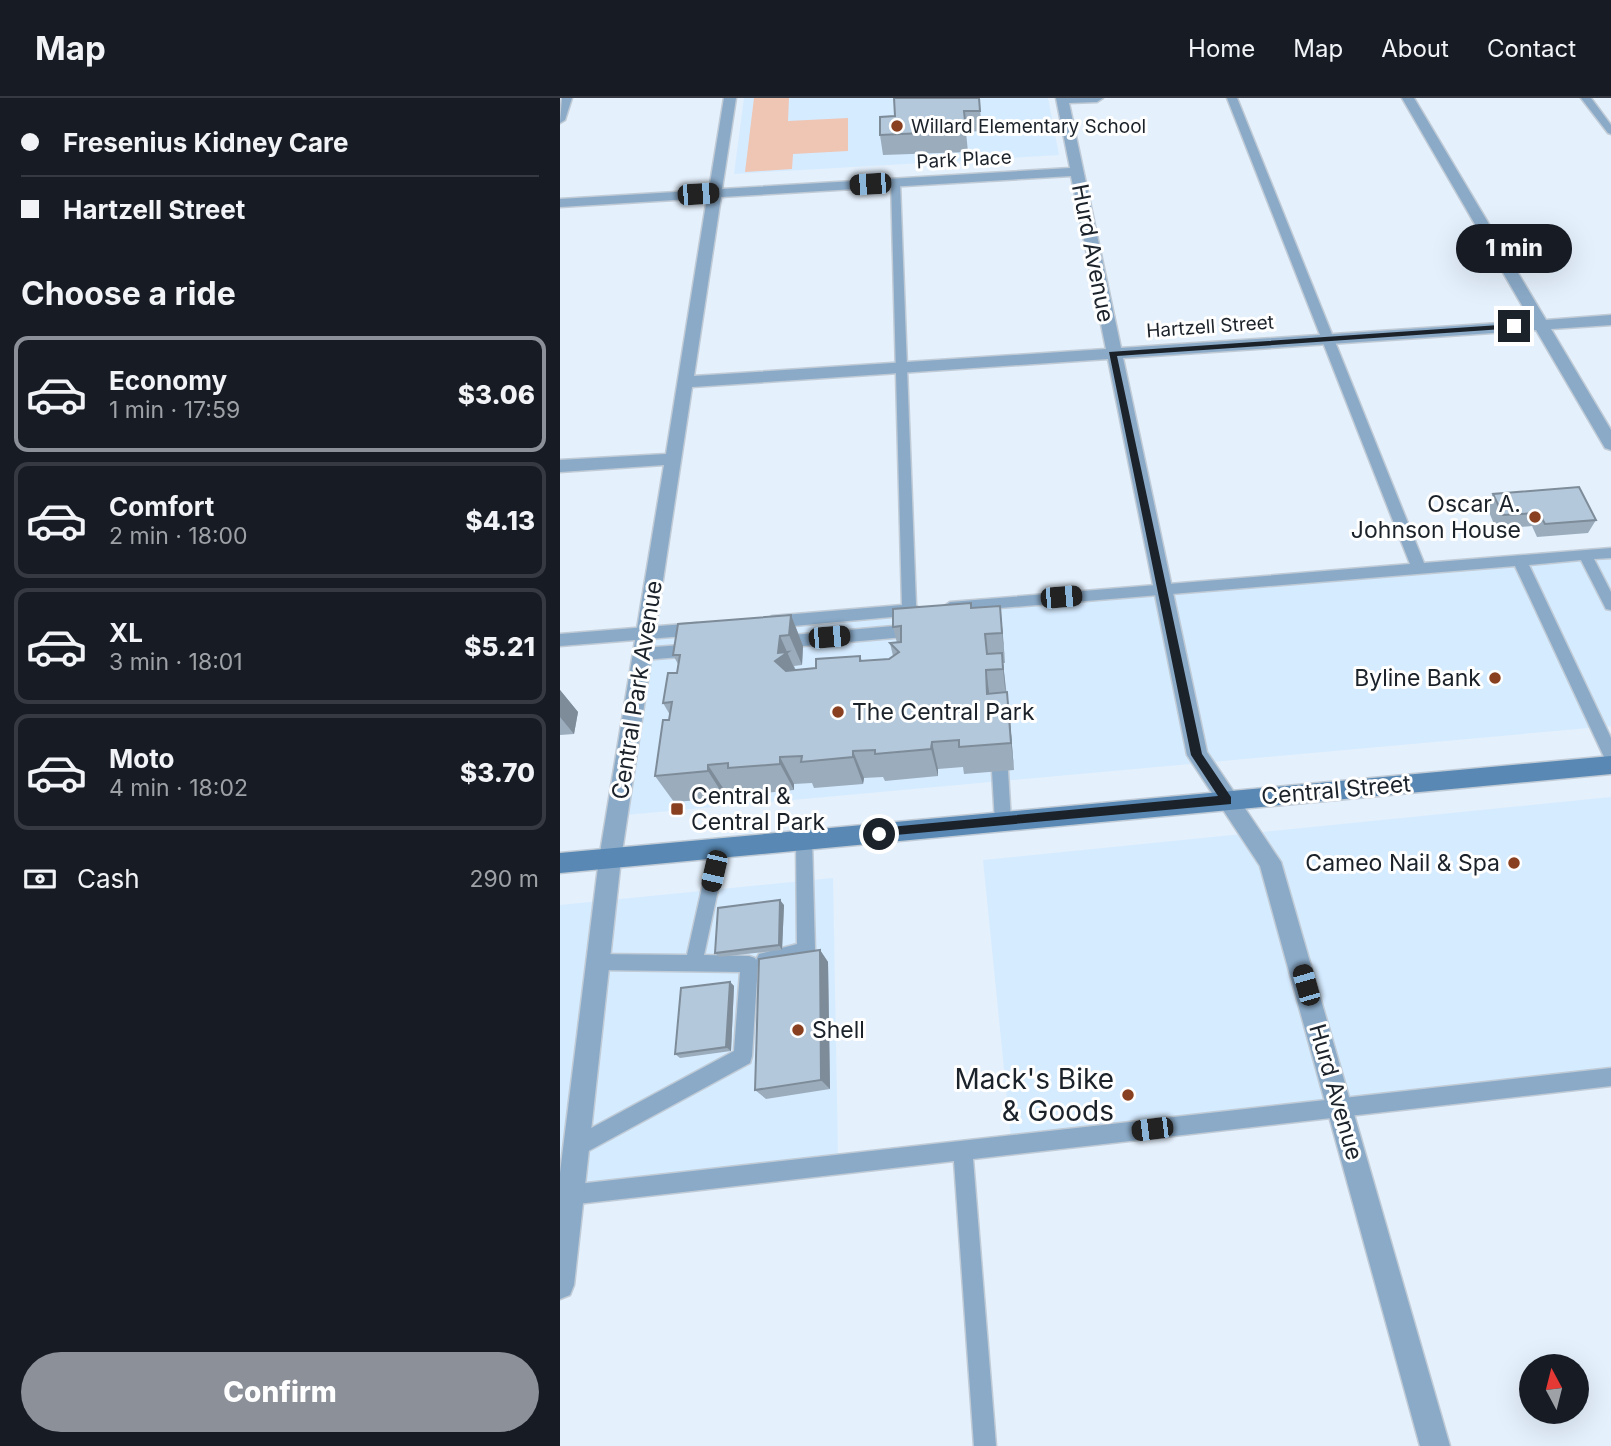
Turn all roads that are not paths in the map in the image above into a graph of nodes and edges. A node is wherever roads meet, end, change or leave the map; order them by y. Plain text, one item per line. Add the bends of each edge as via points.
1 (730, 98) edge
2 (1097, 98) edge
3 (1232, 98) edge
4 (1408, 98) edge
5 (1586, 98) edge
6 (1062, 99) edge
7 (564, 103) edge
8 (560, 120) edge
9 (1611, 131) edge
10 (1077, 172) junction
11 (895, 183) junction
12 (715, 193) junction
13 (560, 203) edge
14 (1611, 320) edge
15 (1541, 324) junction
16 (1328, 338) junction
17 (1112, 354) junction
18 (901, 368) junction
19 (685, 382) junction
20 (1611, 444) edge
21 (674, 458) junction
22 (560, 466) edge
23 (1611, 553) edge
24 (1585, 555) junction
25 (1520, 561) junction
26 (1419, 569) junction
27 (1162, 588) junction
28 (1611, 605) edge
29 (922, 609) junction
30 (757, 624) edge
31 (715, 627) edge
32 (934, 628) edge
33 (646, 633) junction
34 (560, 640) edge
35 (768, 643) edge
36 (712, 648) edge
37 (643, 654) junction
38 (1611, 754) edge
39 (1611, 765) edge
40 (1000, 771) edge
41 (1227, 801) junction
42 (1003, 822) junction
43 (804, 840) junction
44 (719, 848) junction
45 (610, 859) junction
46 (560, 863) edge
47 (598, 962) junction
48 (694, 962) junction
49 (749, 964) junction
50 (1611, 1077) edge
51 (1341, 1107) junction
52 (576, 1147) junction
53 (962, 1150) junction
54 (565, 1196) edge
55 (560, 1285) edge
56 (985, 1446) edge
57 (1435, 1446) edge

1 - 12 street, Central Park Avenue
2 - 6 street
3 - 16 lane
4 - 15 street
5 - 9 lane
6 - 10 street, Hurd Avenue
7 - 8 lane
10 - 11 street, Park Place
10 - 17 street, Hurd Avenue
11 - 12 street, Park Place
11 - 18 lane
12 - 13 street, Park Place
12 - 19 street, Central Park Avenue
14 - 15 street, Hartzell Street
15 - 16 street, Hartzell Street
15 - 20 street
16 - 17 street, Hartzell Street
16 - 26 lane
17 - 18 street, Hartzell Street
17 - 27 street, Hurd Avenue
18 - 19 street, Hartzell Street
18 - 29 lane
19 - 21 street, Central Park Avenue
21 - 22 street
21 - 33 street, Central Park Avenue
23 - 24 lane
24 - 25 lane
24 - 28 lane
25 - 26 lane
25 - 38 lane
26 - 27 lane
27 - 29 lane
27 - 41 street, Hurd Avenue via 1197,755
29 - 30 lane
31 - 33 lane
32 - 35 lane
33 - 34 lane
33 - 37 street, Central Park Avenue
36 - 37 lane
37 - 45 street, Central Park Avenue
39 - 41 main road, Central Street
40 - 42 lane
41 - 42 main road, Central Street
41 - 51 street, Hurd Avenue via 1270,862
42 - 43 main road, Central Street
43 - 44 main road, Central Street
43 - 49 lane via 806,950
44 - 45 main road, Central Street
44 - 48 lane
45 - 46 main road, Central Street
45 - 47 street, Central Park Avenue
47 - 48 lane
47 - 52 street, Central Park Avenue
48 - 49 lane
49 - 52 lane via 743,1056
50 - 51 lane
51 - 53 lane
51 - 57 street, Hurd Avenue
52 - 54 street, Central Park Avenue
53 - 54 lane
53 - 56 lane
54 - 55 street, Central Park Avenue

